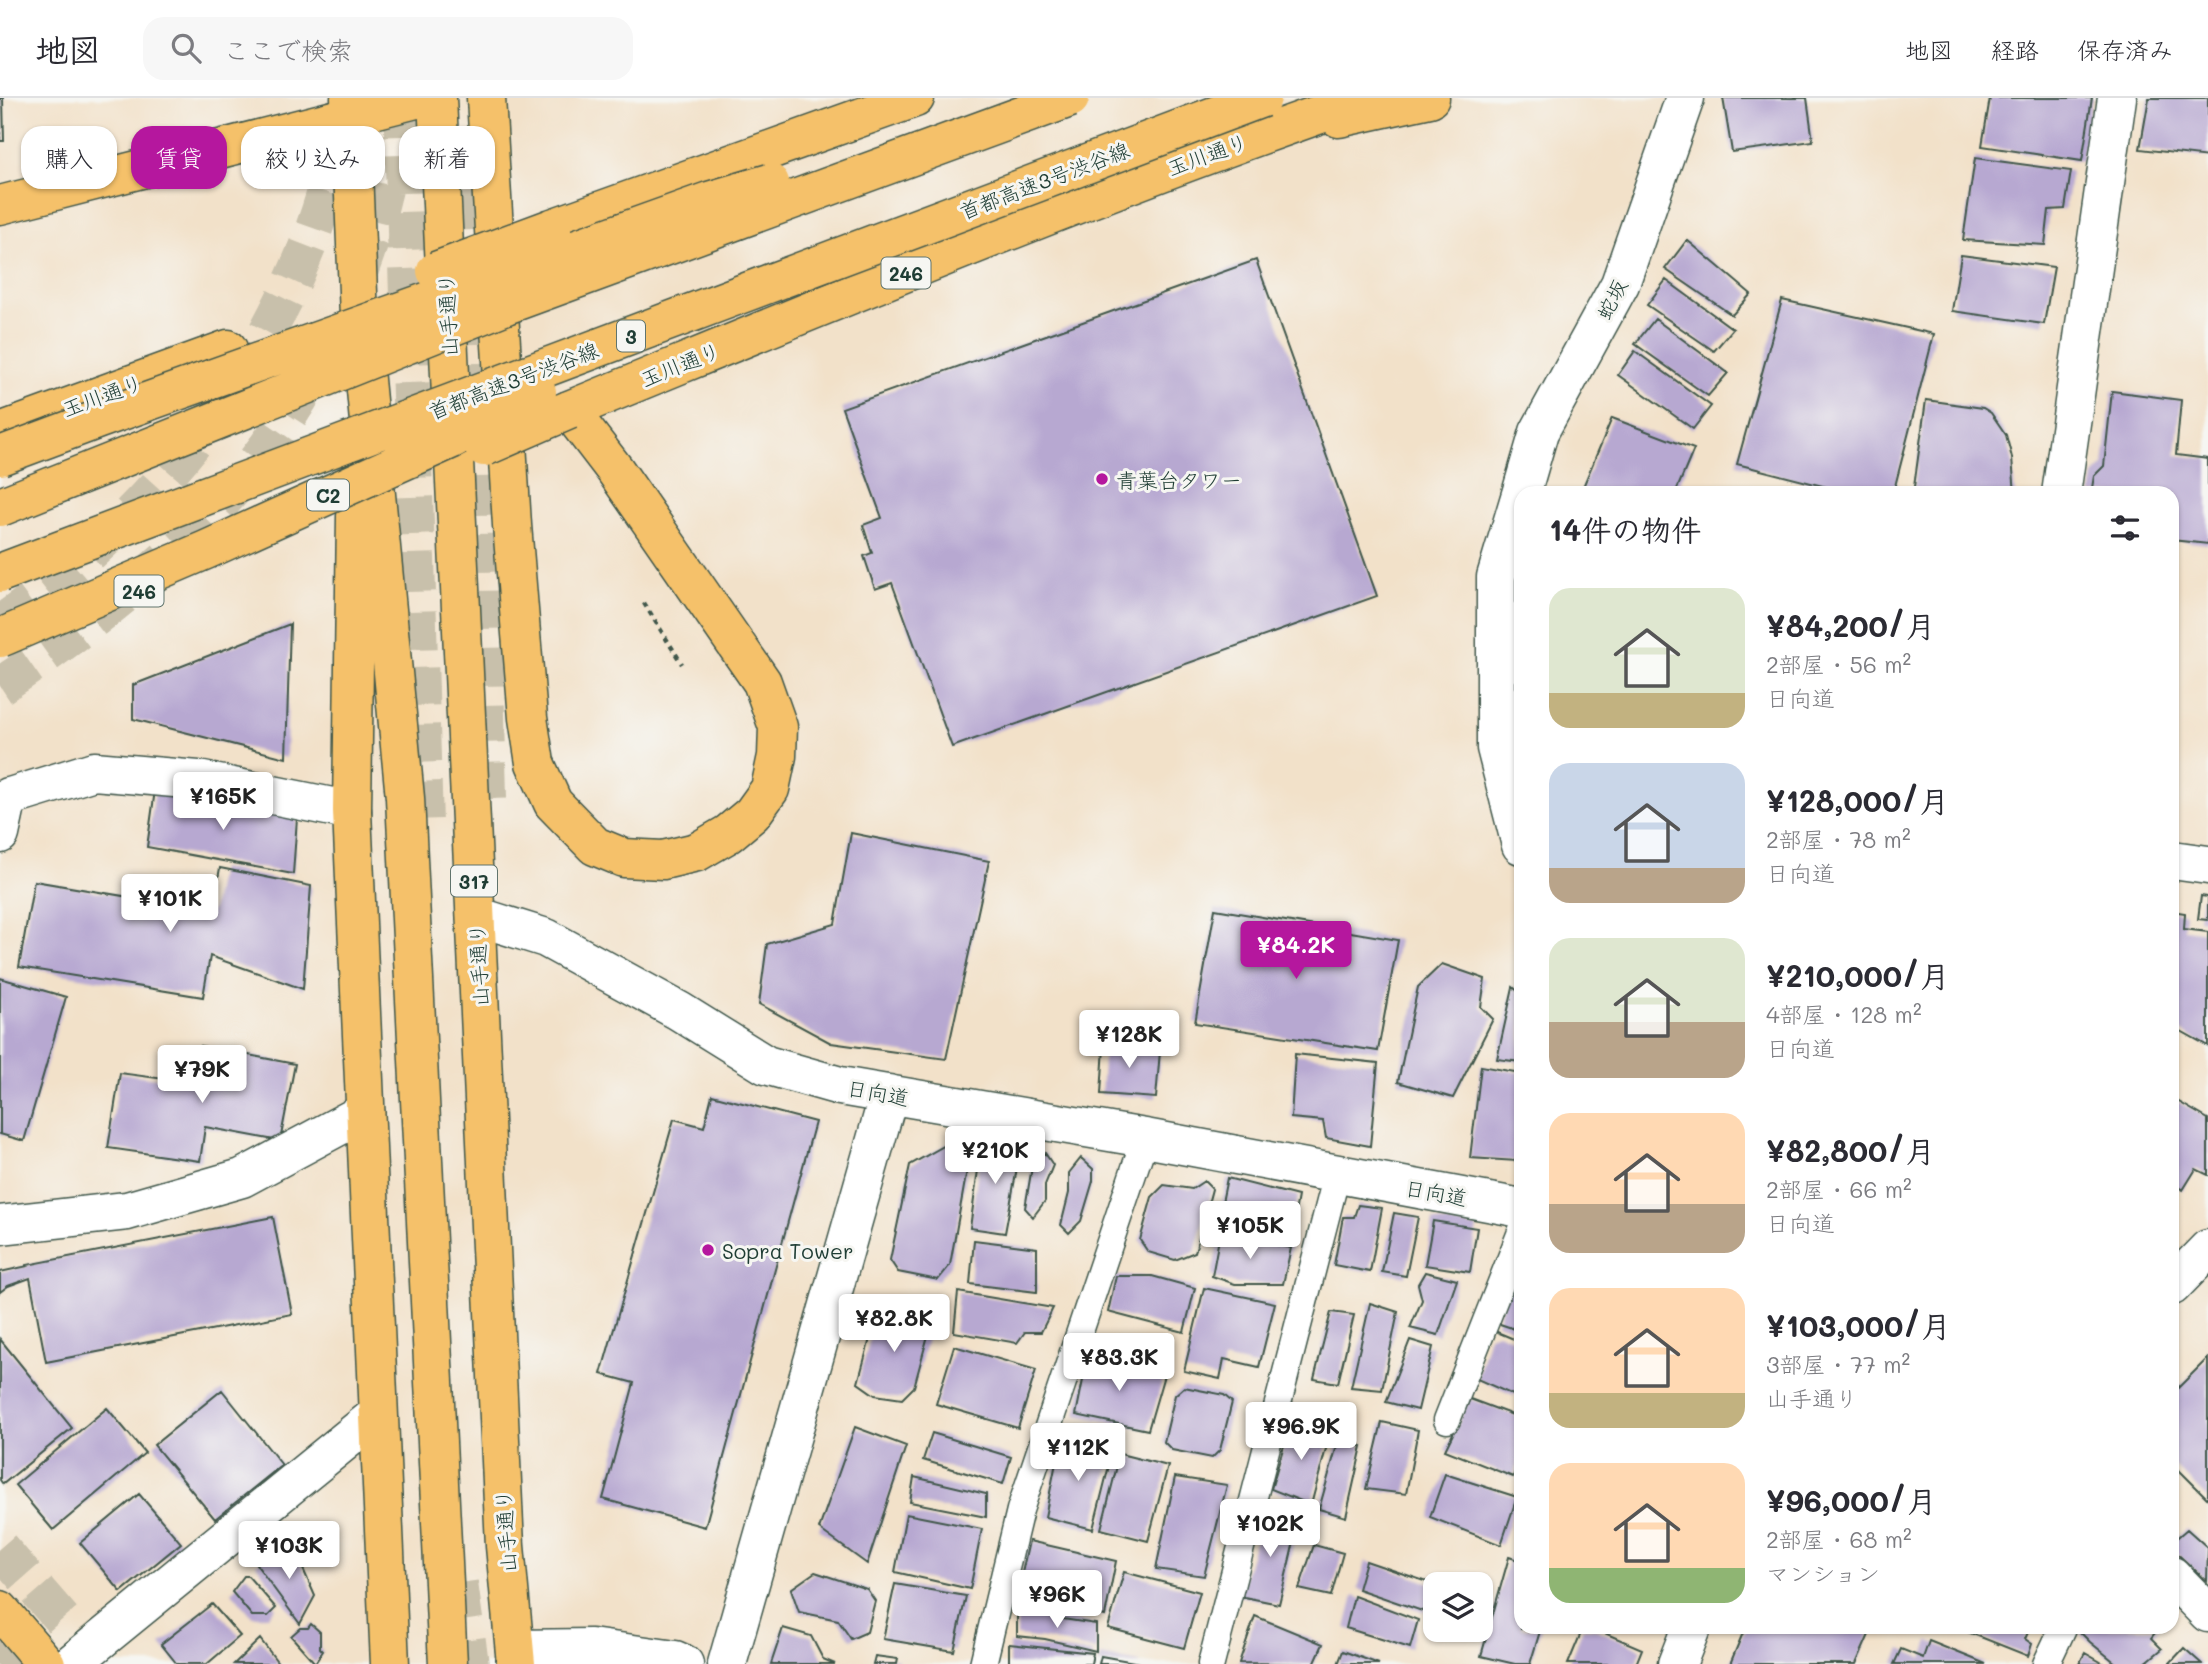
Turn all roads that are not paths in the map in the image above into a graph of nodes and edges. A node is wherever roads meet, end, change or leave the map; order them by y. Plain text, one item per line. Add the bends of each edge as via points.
1 (419, 98) edge
2 (437, 98) edge
3 (486, 98) edge
4 (915, 98) edge
5 (1058, 98) edge
6 (1070, 98) edge
7 (1262, 98) edge
8 (1366, 98) edge
9 (1430, 98) edge
10 (1685, 98) edge
11 (2117, 98) edge
12 (350, 107) edge
13 (1245, 140) junction
14 (0, 205) edge
15 (359, 317) junction
16 (646, 331) junction
17 (569, 410) junction
18 (0, 432) edge
19 (0, 456) edge
20 (1523, 486) edge
21 (2063, 486) edge
22 (0, 507) edge
23 (1514, 517) edge
24 (0, 573) edge
25 (0, 638) edge
26 (0, 645) edge
27 (4, 799) edge
28 (352, 811) junction
29 (1514, 818) edge
30 (0, 834) edge
31 (2179, 861) edge
32 (2208, 865) edge
33 (475, 916) junction
34 (889, 1094) junction
35 (365, 1112) junction
36 (1145, 1138) junction
37 (1337, 1174) junction
38 (1514, 1207) edge
39 (0, 1225) edge
40 (2208, 1249) edge
41 (1514, 1250) edge
42 (2179, 1279) edge
43 (378, 1414) junction
44 (1447, 1420) dead end
45 (2179, 1583) edge
46 (0, 1610) edge
47 (2208, 1613) edge
48 (1689, 1634) edge
49 (2060, 1634) edge
50 (515, 1657) edge
51 (46, 1664) edge
52 (71, 1664) edge
53 (390, 1664) edge
54 (448, 1664) edge
55 (684, 1664) edge
56 (727, 1664) edge
57 (983, 1664) edge
58 (1211, 1664) edge
59 (1677, 1664) edge
60 (2046, 1664) edge

1 - 12 main road
2 - 33 main road, 山手通り / 317
3 - 17 main road via 516,582 535,763 553,803 595,846 624,858 663,860 697,852 752,814 770,789 778,727 762,682
4 - 18 main road, 玉川通り, bridge
5 - 19 main road, bridge via 709,201
6 - 22 main road, bridge via 506,306
7 - 16 main road, 首都高速3号渋谷線 / 3, bridge
8 - 13 main road, 玉川通り / 246
9 - 13 main road, 246
10 - 20 street, 蛇坂 via 1620,284 1539,432
11 - 21 street
12 - 14 main road
12 - 15 main road
13 - 17 main road, 玉川通り / 246
15 - 28 main road
15 - 54 main road via 405,798
16 - 24 main road, 首都高速3号渋谷線 / 3, bridge
16 - 25 main road, C2, bridge via 450,440
17 - 26 main road, 玉川通り / 246, bridge via 278,536
23 - 29 street, 蛇坂 via 1496,577 1496,748
27 - 28 street via 94,771 198,780
27 - 30 street
28 - 35 main road
31 - 32 street
33 - 34 street, 日向道 via 546,938 766,1065
33 - 50 main road, 山手通り / 317 via 505,1546
34 - 36 street, 日向道
34 - 56 street
35 - 39 street via 242,1178 127,1211
35 - 43 main road
36 - 37 street, 日向道
36 - 57 lane via 1020,1510
37 - 38 street, 日向道
37 - 58 lane
40 - 42 street
41 - 44 lane
43 - 52 street
43 - 53 main road
45 - 47 street
46 - 51 main road
48 - 59 street
49 - 60 lane
50 - 55 street via 591,1648

